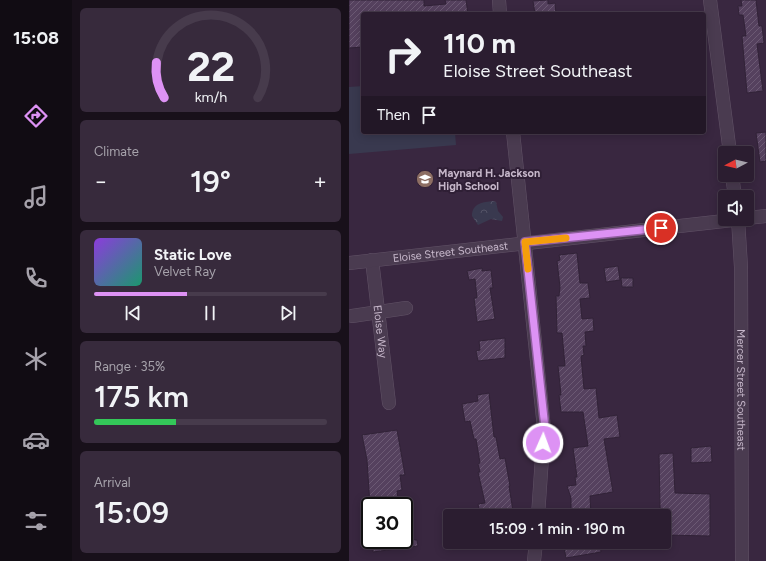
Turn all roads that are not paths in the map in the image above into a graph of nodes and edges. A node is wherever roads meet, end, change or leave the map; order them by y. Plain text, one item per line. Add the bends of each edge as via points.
1 (499, 0) edge
2 (710, 0) edge
3 (500, 12) edge
4 (513, 134) edge
5 (729, 146) edge
6 (766, 216) edge
7 (754, 217) edge
8 (718, 221) edge
9 (738, 226) edge
10 (525, 242) junction
11 (372, 260) junction
12 (349, 263) edge
13 (405, 308) dead end
14 (377, 312) junction
15 (352, 316) dead end
16 (389, 403) dead end
17 (539, 509) edge
18 (536, 549) edge
19 (535, 561) edge
20 (742, 561) edge

1 - 3 street
2 - 5 street
4 - 10 street
6 - 7 street
8 - 10 street, Eloise Street Southeast
9 - 20 street, Mercer Street Southeast via 741,267
10 - 11 street, Eloise Street Southeast
10 - 17 street via 545,428
11 - 12 street, Eloise Street Southeast
11 - 14 street, Eloise Way
13 - 14 street
14 - 15 street
14 - 16 street, Eloise Way
18 - 19 street

